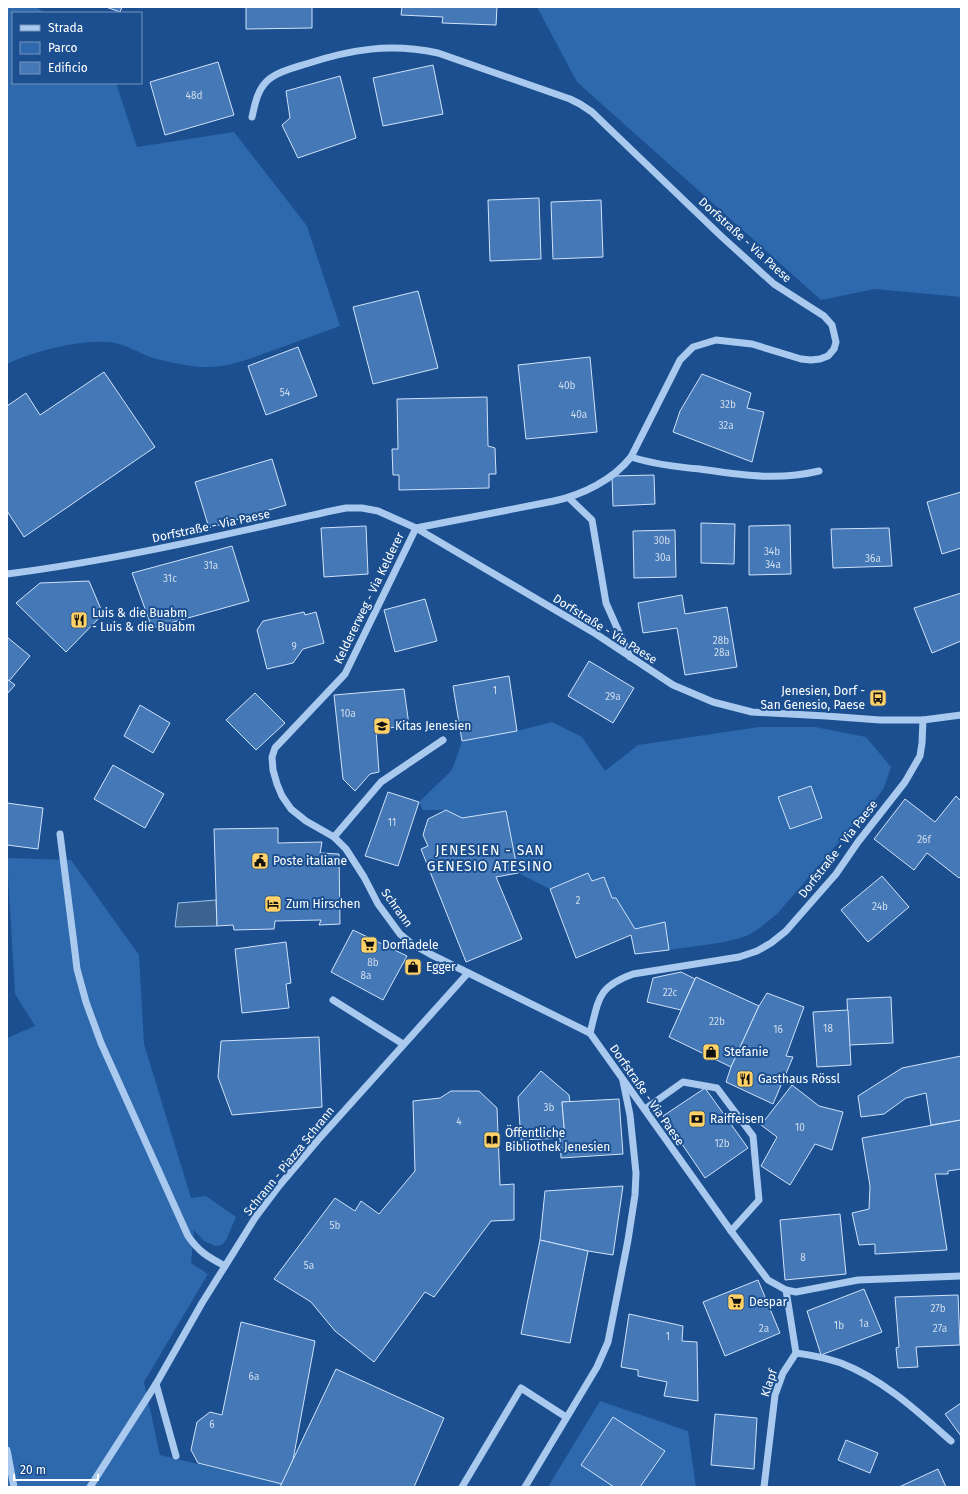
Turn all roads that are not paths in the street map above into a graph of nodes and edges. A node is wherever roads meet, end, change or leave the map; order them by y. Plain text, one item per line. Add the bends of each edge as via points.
1 (252, 117) dead end
2 (631, 458) junction
3 (819, 471) dead end
4 (568, 498) junction
5 (416, 528) junction
6 (7, 574) edge
7 (630, 657) junction
8 (961, 715) edge
9 (923, 720) junction
10 (443, 740) dead end
11 (273, 770) joint
12 (60, 834) dead end
13 (334, 837) junction
14 (468, 973) junction
15 (334, 1000) dead end
16 (590, 1033) junction
17 (403, 1044) junction
18 (622, 1079) junction
19 (644, 1109) junction
20 (731, 1231) junction
21 (225, 1266) junction
22 (961, 1276) edge
23 (786, 1290) junction
24 (796, 1353) junction
25 (156, 1384) junction
26 (566, 1417) junction
27 (951, 1441) dead end
28 (7, 1450) edge
29 (176, 1456) dead end
30 (14, 1487) edge
31 (90, 1487) edge
32 (462, 1487) edge
33 (525, 1487) edge
34 (764, 1487) edge

1 - 2 street, Dorfstraße - Via Paese via 258,92 267,81 278,74 334,55 380,48 416,49 438,53 570,99 592,112 774,284 824,316 832,325 836,342 834,349 828,356 820,359 801,359 752,344 716,340 693,347 680,360
2 - 3 street via 649,463 772,477
2 - 4 street, Dorfstraße - Via Paese via 602,481
4 - 5 street, Dorfstraße - Via Paese
4 - 7 street via 592,520 606,603
5 - 6 street, Dorfstraße - Via Paese via 378,511 346,508 182,544
5 - 7 street, Dorfstraße - Via Paese via 596,634
5 - 11 street, Keldererweg - Via Kelderer via 345,674 274,748
7 - 9 street, Dorfstraße - Via Paese via 691,694 752,712 880,720
8 - 9 street
9 - 16 street, Dorfstraße - Via Paese via 920,756 906,782 836,874 786,930 771,943 739,957 633,974 618,979 606,988 599,1000
10 - 13 street via 381,782
11 - 13 street, Schrann via 279,790 291,809
12 - 21 street via 77,969 101,1043 188,1236 205,1255
13 - 14 street, Schrann via 346,849 378,904 400,934 412,944
14 - 16 street, Schrann
14 - 17 street, Schrann - Piazza Schrann
15 - 17 street
16 - 18 street, Dorfstraße - Via Paese
17 - 21 street, Schrann - Piazza Schrann via 280,1186 255,1218
18 - 19 street, Dorfstraße - Via Paese
18 - 26 street via 630,1115 636,1173 628,1240 605,1348 597,1367
19 - 20 street, Dorfstraße - Via Paese
19 - 20 street via 684,1082 716,1088 753,1136 759,1200
20 - 23 street, Dorfstraße - Via Paese via 768,1280
21 - 25 street, Schrann - Piazza Schrann
22 - 23 street, Dorfstraße - Via Paese via 858,1280 805,1291
23 - 24 street
24 - 27 street via 840,1363 892,1390
24 - 34 street, Klapf via 783,1373 774,1395
25 - 29 street
25 - 31 street, Schrann - Piazza Schrann
26 - 32 street via 521,1388
26 - 33 street
28 - 30 street

